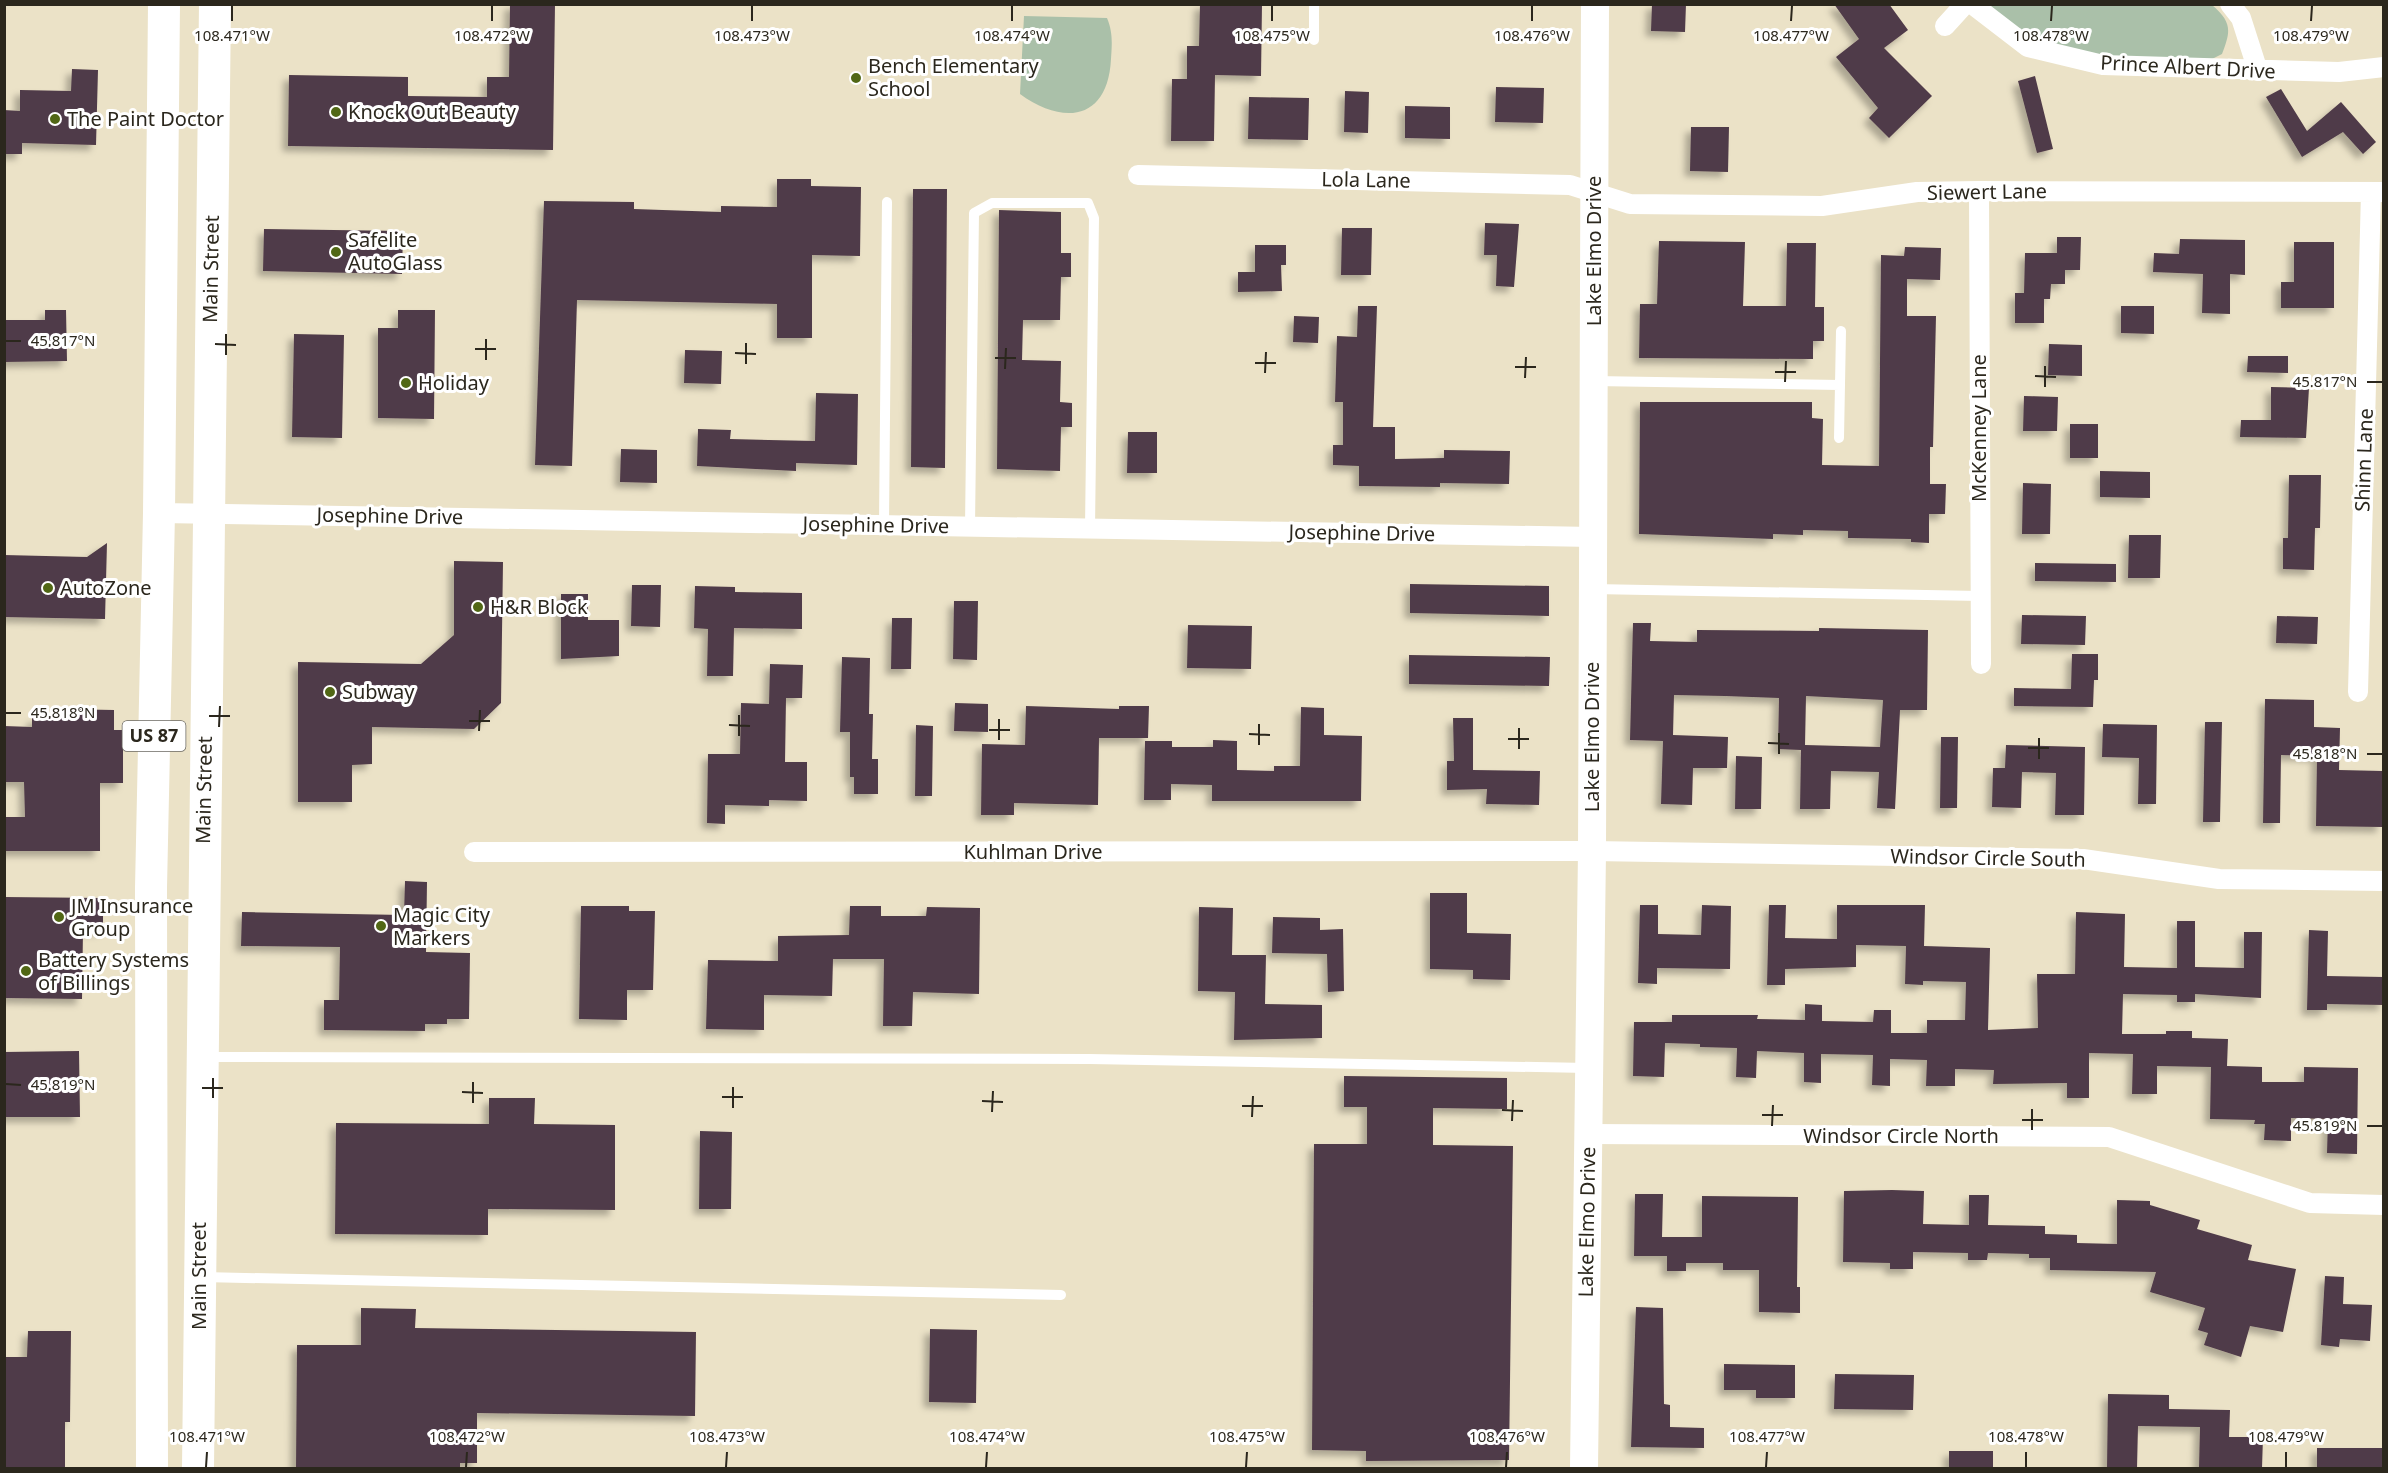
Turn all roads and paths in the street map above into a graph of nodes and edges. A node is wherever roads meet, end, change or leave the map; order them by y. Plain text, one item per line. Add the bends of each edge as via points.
1 (164, 4) edge
2 (215, 4) edge
3 (1314, 4) edge
4 (1595, 4) edge
5 (1965, 4) edge
6 (1972, 4) edge
7 (2230, 4) edge
8 (1945, 26) dead end
9 (1314, 40) dead end
10 (2384, 67) edge
11 (2258, 71) junction
12 (1138, 175) dead end
13 (1594, 191) junction
14 (1979, 191) junction
15 (2377, 192) edge
16 (887, 202) dead end
17 (1841, 331) dead end
18 (1594, 381) junction
19 (1840, 385) junction
20 (1839, 438) dead end
21 (159, 513) junction
22 (207, 513) junction
23 (884, 525) junction
24 (970, 526) junction
25 (1090, 528) junction
26 (1593, 537) junction
27 (1593, 589) junction
28 (1980, 596) junction
29 (1981, 664) dead end
30 (2358, 692) dead end
31 (1592, 851) junction
32 (474, 852) dead end
33 (2384, 881) edge
34 (201, 1057) junction
35 (1588, 1068) junction
36 (1587, 1134) junction
37 (2384, 1205) edge
38 (198, 1277) junction
39 (1061, 1295) dead end
40 (152, 1468) edge
41 (198, 1468) edge
42 (1584, 1468) edge

1 - 21 main road, US 87
2 - 22 main road, Main Street / US 87
3 - 9 lane
4 - 13 main road, Lake Elmo Drive
5 - 8 street
6 - 11 street, Prince Albert Drive via 2028,47 2103,65
7 - 11 street via 2241,18
10 - 11 street, Prince Albert Drive via 2339,72
12 - 13 street, Lola Lane via 1570,185
13 - 14 street, Siewert Lane via 1630,204 1822,206 1917,192
13 - 18 main road, Lake Elmo Drive
14 - 15 street, Siewert Lane
14 - 28 street, McKenney Lane
15 - 30 street, Shinn Lane
16 - 23 lane
17 - 19 lane
18 - 19 lane
18 - 26 main road, Lake Elmo Drive
19 - 20 lane
21 - 22 street, Josephine Drive
21 - 40 main road, US 87 via 151,888
22 - 23 street, Josephine Drive
22 - 34 main road, Main Street / US 87
23 - 24 street, Josephine Drive
24 - 25 street, Josephine Drive
24 - 25 lane via 974,213 992,203 1088,203 1094,218
25 - 26 street, Josephine Drive
26 - 27 main road, Lake Elmo Drive
27 - 28 lane
27 - 31 main road, Lake Elmo Drive
28 - 29 street, McKenney Lane
31 - 32 street, Kuhlman Drive
31 - 33 street, Windsor Circle South via 2083,859 2219,879
31 - 35 main road, Lake Elmo Drive
34 - 35 lane via 1089,1059
34 - 38 main road, Main Street / US 87
35 - 36 main road, Lake Elmo Drive
36 - 37 street, Windsor Circle North via 2109,1137 2310,1203
36 - 42 main road, Lake Elmo Drive
38 - 39 lane
38 - 41 main road, Main Street / US 87

